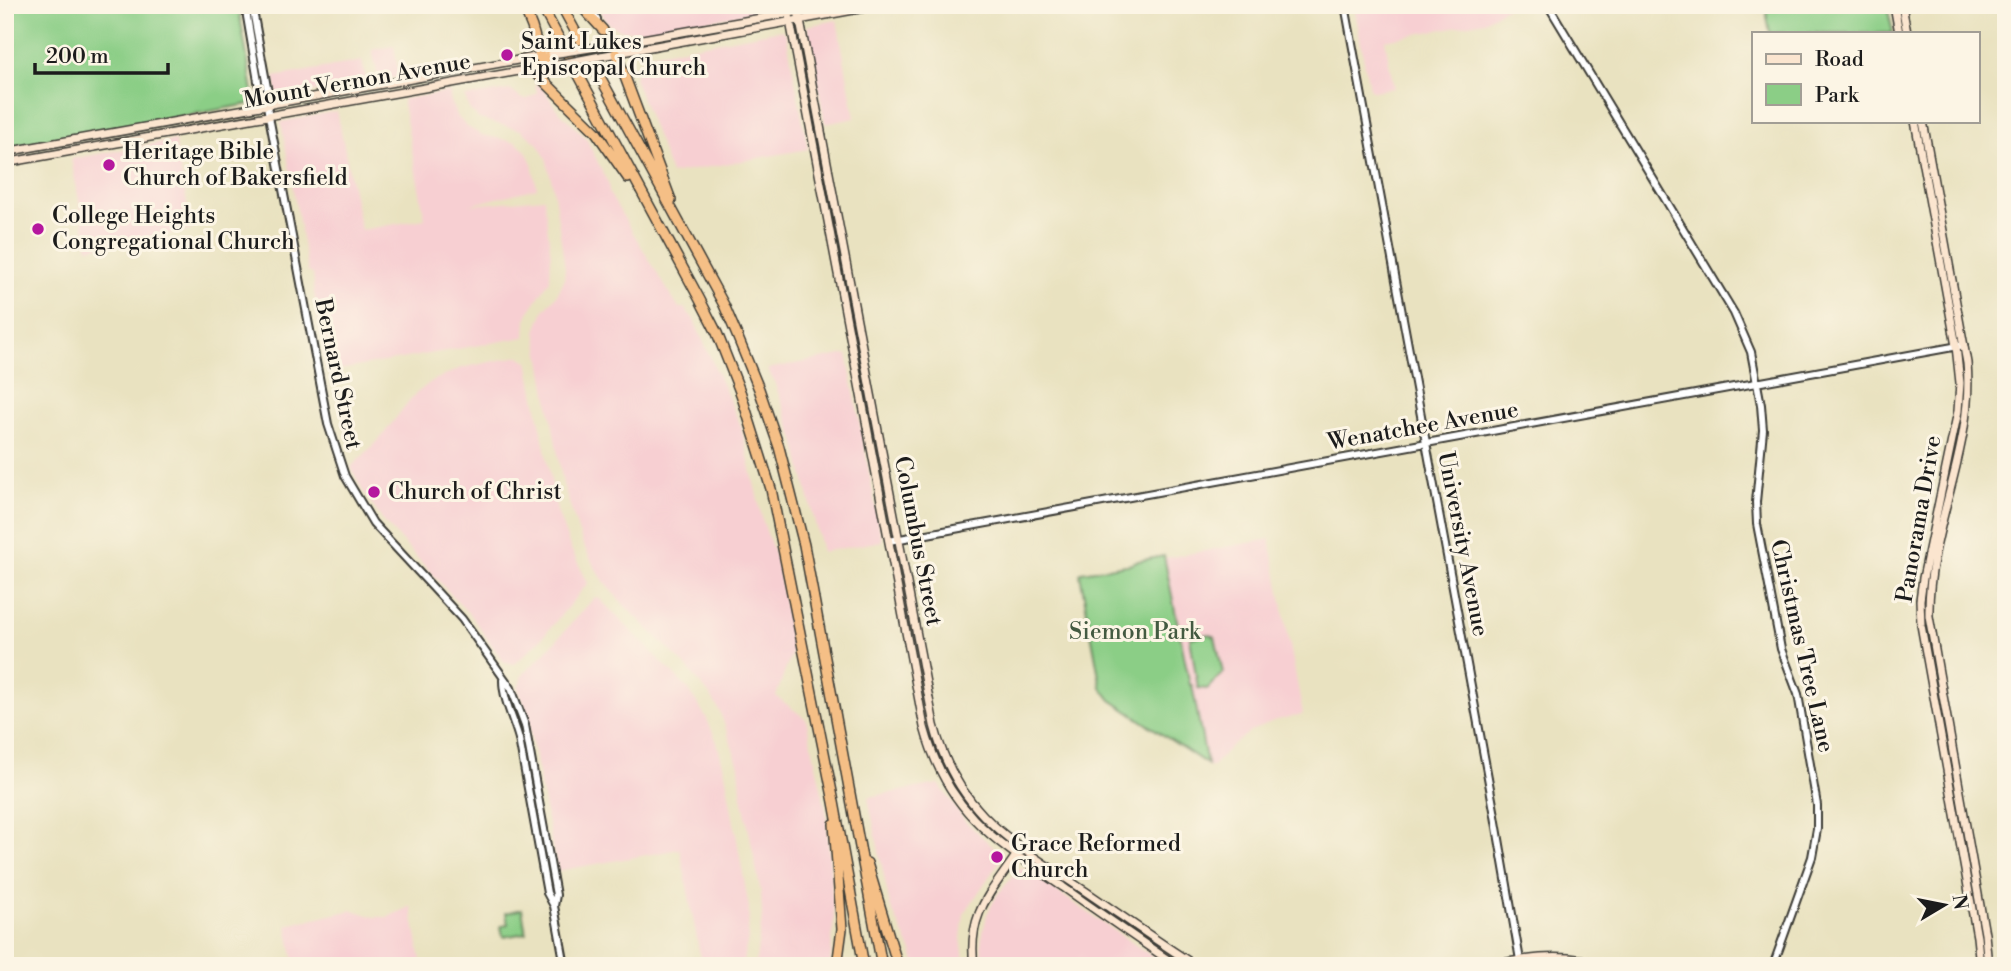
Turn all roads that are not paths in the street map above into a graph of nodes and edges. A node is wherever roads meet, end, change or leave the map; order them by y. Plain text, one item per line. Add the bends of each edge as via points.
1 (245, 5) edge
2 (253, 5) edge
3 (523, 5) edge
4 (541, 5) edge
5 (561, 5) edge
6 (580, 5) edge
7 (589, 5) edge
8 (835, 5) edge
9 (881, 5) edge
10 (1345, 5) edge
11 (1548, 5) edge
12 (1894, 5) edge
13 (1902, 5) edge
14 (788, 9) edge
15 (798, 13) edge
16 (791, 22) junction
17 (732, 23) junction
18 (708, 27) junction
19 (603, 30) junction
20 (1899, 32) edge
21 (1907, 32) edge
22 (709, 36) junction
23 (669, 43) junction
24 (613, 49) junction
25 (546, 61) junction
26 (267, 106) junction
27 (269, 117) junction
28 (1915, 122) edge
29 (1923, 122) edge
30 (103, 134) junction
31 (105, 144) junction
32 (5, 152) edge
33 (5, 163) edge
34 (658, 221) junction
35 (688, 240) junction
36 (1960, 345) junction
37 (1758, 382) junction
38 (1426, 443) junction
39 (898, 540) junction
40 (889, 541) junction
41 (834, 802) junction
42 (855, 828) junction
43 (1022, 848) junction
44 (1016, 855) junction
45 (1521, 963) edge
46 (1182, 964) edge
47 (565, 966) edge
48 (837, 966) edge
49 (864, 966) edge
50 (882, 966) edge
51 (898, 966) edge
52 (974, 966) edge
53 (1196, 966) edge
54 (1486, 966) edge
55 (1608, 966) edge
56 (1773, 966) edge
57 (1980, 966) edge
58 (1988, 966) edge

1 - 26 street, Bernard Street via 261,99
2 - 26 street, Bernard Street
3 - 25 highway
4 - 34 highway
5 - 35 highway
6 - 19 highway
7 - 19 street
8 - 15 main road, Mount Vernon Avenue
9 - 15 main road, Mount Vernon Avenue
10 - 38 street, University Avenue
11 - 37 street, Christmas Tree Lane via 1734,313
12 - 20 main road
13 - 21 main road
14 - 15 main road, Mount Vernon Avenue
14 - 16 main road, Columbus Street
14 - 17 main road, Mount Vernon Avenue
15 - 16 main road, Mount Vernon Avenue
15 - 39 main road, Columbus Street
16 - 22 main road, Mount Vernon Avenue
16 - 40 main road, Columbus Street
17 - 18 main road, Mount Vernon Avenue
17 - 22 main road
18 - 23 main road
18 - 24 main road, Mount Vernon Avenue
19 - 24 main road
22 - 23 main road, Mount Vernon Avenue
23 - 24 main road, Mount Vernon Avenue
24 - 25 main road, Mount Vernon Avenue, bridge via 597,47
24 - 25 main road, Mount Vernon Avenue, bridge via 601,56
24 - 35 highway
25 - 26 main road, Mount Vernon Avenue
25 - 27 main road, Mount Vernon Avenue
25 - 34 highway via 539,77 603,141
26 - 27 street, Bernard Street
26 - 30 main road, Mount Vernon Avenue
27 - 31 main road, Mount Vernon Avenue
27 - 47 street, Bernard Street via 338,461 373,523 462,619 503,680
28 - 36 main road, Panorama Drive
29 - 36 main road, Panorama Drive
30 - 31 main road
30 - 32 main road, Mount Vernon Avenue
31 - 33 main road, Mount Vernon Avenue
34 - 41 highway via 717,333 761,453 781,530
35 - 42 highway via 748,361 788,476
36 - 37 street, Wenatchee Avenue
36 - 57 main road, Panorama Drive via 1958,411 1923,578 1921,617
36 - 58 main road, Panorama Drive via 1968,401 1932,572 1929,616
37 - 38 street, Wenatchee Avenue
37 - 56 street, Christmas Tree Lane via 1762,430 1757,524 1780,649 1798,694 1818,816 1812,857
38 - 39 street, Wenatchee Avenue
38 - 45 street, University Avenue
39 - 40 street, Wenatchee Avenue
39 - 43 main road, Columbus Street via 941,751 975,808
40 - 44 main road, Columbus Street via 932,754 968,814
41 - 48 highway via 842,929
41 - 49 highway
42 - 50 highway
42 - 51 highway
43 - 44 main road
43 - 46 main road, Columbus Street
44 - 46 main road, Columbus Street
44 - 52 main road via 977,915
45 - 54 main road
45 - 55 main road via 1571,957
46 - 53 main road, Columbus Street

